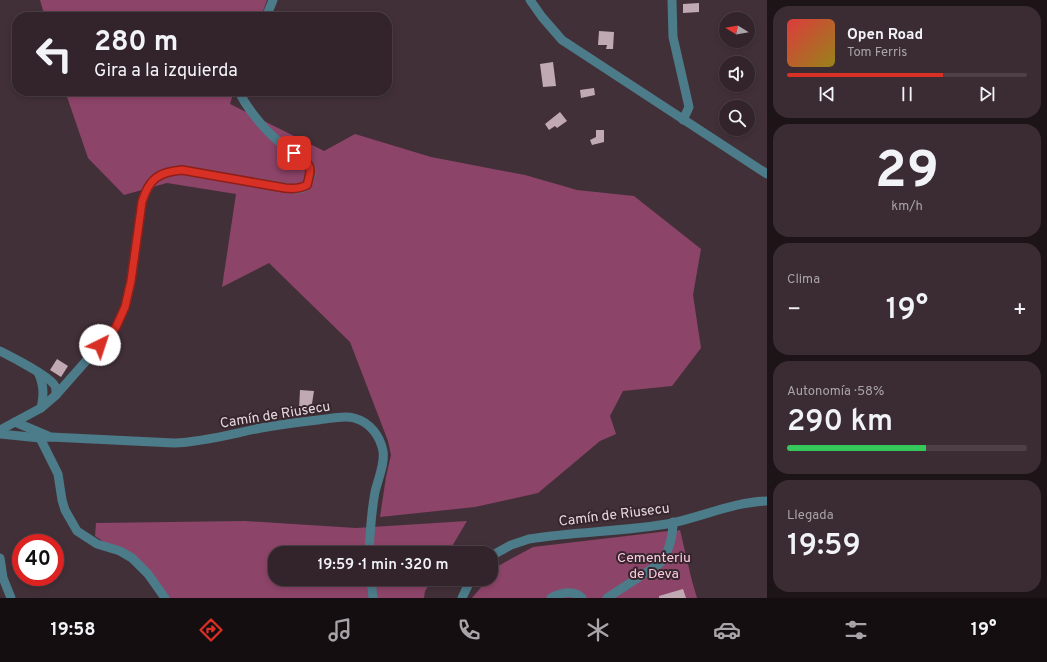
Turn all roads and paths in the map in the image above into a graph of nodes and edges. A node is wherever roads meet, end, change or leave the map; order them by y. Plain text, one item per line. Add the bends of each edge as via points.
1 (273, 0) edge
2 (530, 0) edge
3 (672, 0) edge
4 (268, 12) edge
5 (241, 96) edge
6 (683, 120) junction
7 (767, 174) edge
8 (0, 351) edge
9 (38, 372) junction
10 (42, 381) junction
11 (56, 395) junction
12 (41, 408) junction
13 (32, 414) junction
14 (15, 422) junction
15 (0, 430) edge
16 (0, 434) edge
17 (39, 435) junction
18 (27, 436) junction
19 (767, 501) edge
20 (673, 522) junction
21 (369, 546) edge
22 (498, 552) edge
23 (0, 558) edge
24 (372, 586) edge
25 (468, 586) edge
26 (11, 598) edge
27 (165, 598) edge
28 (373, 598) edge
29 (462, 598) edge
30 (551, 598) edge
31 (582, 598) edge
32 (607, 598) edge

1 - 4 street
2 - 6 street via 562,40
3 - 6 street via 673,37 689,107
5 - 11 street via 261,124 310,167 307,185 302,188 290,188 182,170 168,171 158,176 151,183 142,202 131,281 121,317 116,327
6 - 7 street
8 - 9 street
9 - 10 street
9 - 11 street via 55,385
10 - 11 street via 50,393
10 - 12 street via 44,391
11 - 12 street
12 - 13 street
13 - 14 street
13 - 17 street
14 - 15 street
14 - 17 street, Camín de Riusecu
14 - 18 street via 17,429
16 - 18 street, Camín de Riusecu
17 - 18 street, Camín de Riusecu
17 - 21 street, Camín de Riusecu via 174,443 343,417 362,421 379,438 383,453 370,522
17 - 27 street via 58,474 62,500 77,531 97,544 120,551 132,558 148,574
19 - 20 street, Camín de Riusecu via 737,504
20 - 22 street, Camín de Riusecu via 529,539 511,544
20 - 32 street via 664,559
23 - 26 street via 3,578
24 - 28 street
25 - 29 street
30 - 31 street via 559,593 572,592

